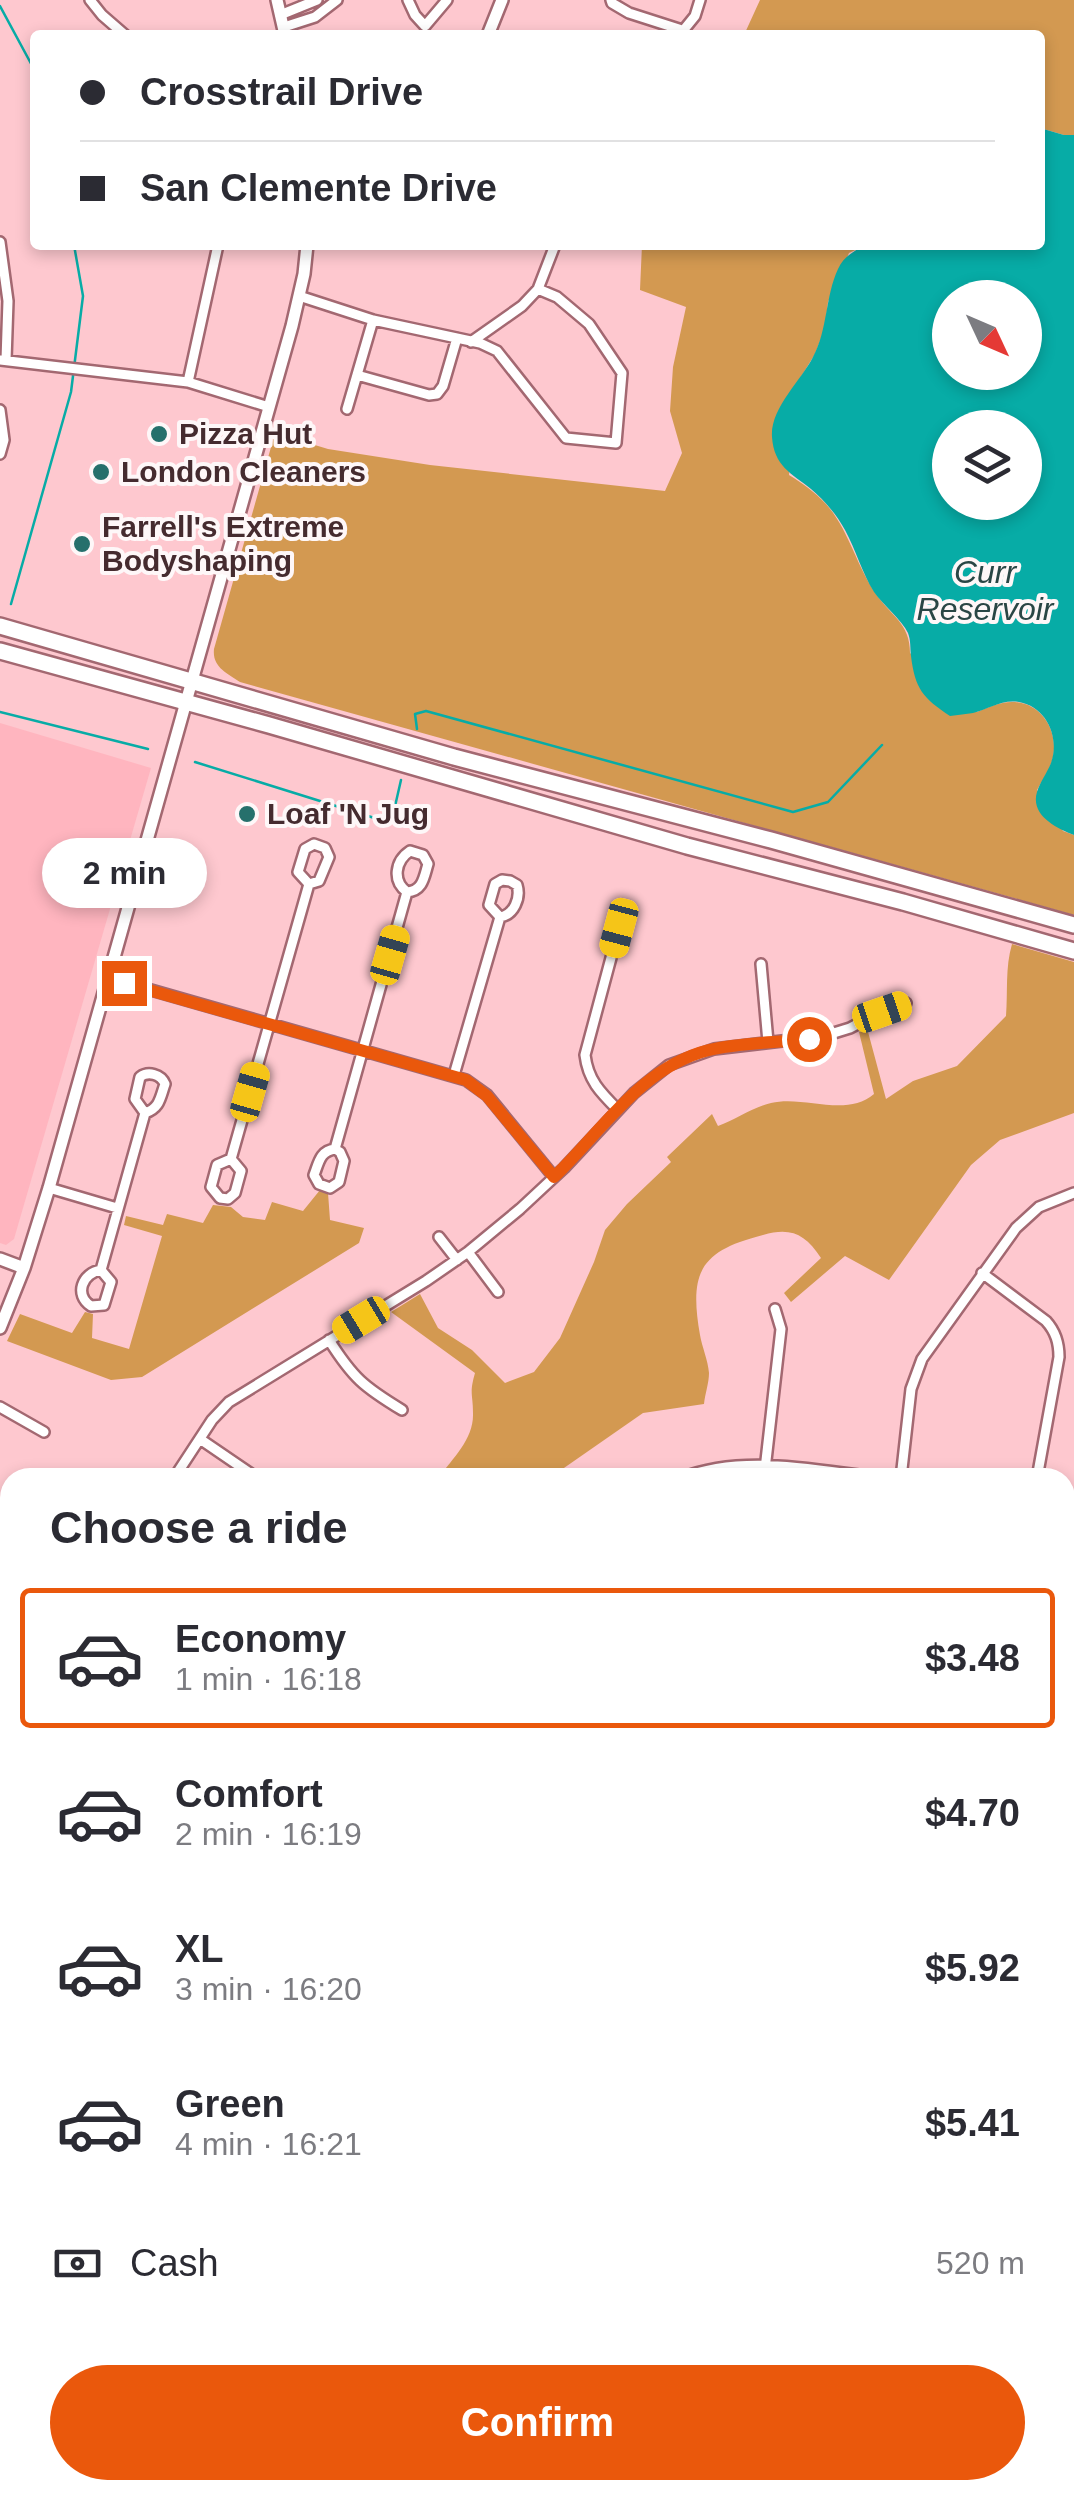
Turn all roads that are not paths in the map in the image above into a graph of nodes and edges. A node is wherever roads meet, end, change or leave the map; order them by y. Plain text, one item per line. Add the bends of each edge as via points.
1 (90, 0) edge
2 (277, 0) edge
3 (317, 0) edge
4 (337, 0) edge
5 (408, 0) edge
6 (447, 0) edge
7 (502, 0) edge
8 (611, 0) edge
9 (700, 0) edge
10 (283, 26) edge
11 (426, 26) junction
12 (118, 30) edge
13 (422, 30) edge
14 (490, 30) edge
15 (677, 30) edge
16 (684, 30) edge
17 (0, 242) edge
18 (217, 250) edge
19 (306, 250) edge
20 (553, 250) edge
21 (2, 268) edge
22 (538, 288) junction
23 (299, 296) junction
24 (373, 320) junction
25 (457, 338) junction
26 (471, 342) junction
27 (3, 360) edge
28 (357, 375) junction
29 (188, 382) junction
30 (269, 406) junction
31 (0, 410) edge
32 (347, 410) dead end
33 (0, 454) edge
34 (0, 626) edge
35 (0, 651) edge
36 (193, 682) junction
37 (187, 703) junction
38 (309, 884) junction
39 (408, 892) junction
40 (500, 917) dead end
41 (1074, 925) edge
42 (619, 928) dead end
43 (1074, 951) edge
44 (761, 964) dead end
45 (109, 978) junction
46 (906, 1003) dead end
47 (269, 1024) junction
48 (768, 1042) junction
49 (362, 1049) junction
50 (454, 1075) junction
51 (618, 1110) junction
52 (145, 1113) dead end
53 (335, 1148) dead end
54 (231, 1159) dead end
55 (554, 1177) junction
56 (50, 1188) junction
57 (1074, 1193) edge
58 (117, 1208) junction
59 (439, 1236) dead end
60 (468, 1252) junction
61 (0, 1259) edge
62 (457, 1260) junction
63 (24, 1268) junction
64 (101, 1270) dead end
65 (982, 1273) junction
66 (498, 1292) dead end
67 (775, 1309) dead end
68 (0, 1328) edge
69 (329, 1340) junction
70 (0, 1407) edge
71 (402, 1410) dead end
72 (44, 1432) dead end
73 (200, 1439) junction
74 (765, 1465) junction
75 (181, 1468) edge
76 (242, 1468) edge
77 (717, 1468) edge
78 (765, 1468) edge
79 (792, 1468) edge
80 (902, 1468) edge
81 (1039, 1468) edge

1 - 12 street
2 - 10 main road
3 - 10 street
4 - 10 street via 315,17
5 - 11 street
6 - 11 street
7 - 14 main road
8 - 15 street
9 - 16 street
11 - 13 street
17 - 21 street
18 - 29 street
19 - 23 main road
20 - 22 street
21 - 27 street via 8,301
22 - 26 street
22 - 26 street via 590,324 622,373 616,443 566,438 497,352
23 - 24 street
23 - 30 main road
24 - 25 street
24 - 28 street
25 - 26 street
25 - 28 street via 437,394
27 - 29 street
28 - 32 street
29 - 30 street
30 - 36 main road
31 - 33 street
34 - 36 highway
35 - 37 highway
36 - 37 main road
36 - 41 highway
37 - 43 highway
37 - 45 main road
38 - 38 street via 298,872 304,849 314,844 329,857 322,877
38 - 47 street
39 - 39 street via 396,876 410,852 428,864 421,886
39 - 49 street
40 - 50 street
42 - 51 street via 585,1055 590,1079
44 - 48 street
45 - 47 street
45 - 56 main road
46 - 48 street via 824,1036
47 - 49 street
47 - 54 street
48 - 51 street via 681,1060
49 - 50 street
49 - 53 street
50 - 55 street via 487,1096
51 - 55 street
52 - 58 street
55 - 60 street
56 - 58 street
56 - 63 main road
57 - 65 street via 1027,1217
58 - 64 street
59 - 62 street
60 - 62 street
60 - 66 street
61 - 63 main road
62 - 69 street
63 - 68 main road
65 - 80 street via 916,1373
65 - 81 street via 1046,1321 1059,1346
67 - 74 street via 781,1329
69 - 71 street via 354,1376
69 - 73 street via 229,1402
70 - 72 street
73 - 75 street
73 - 76 street
74 - 77 street
74 - 78 street
74 - 79 street

